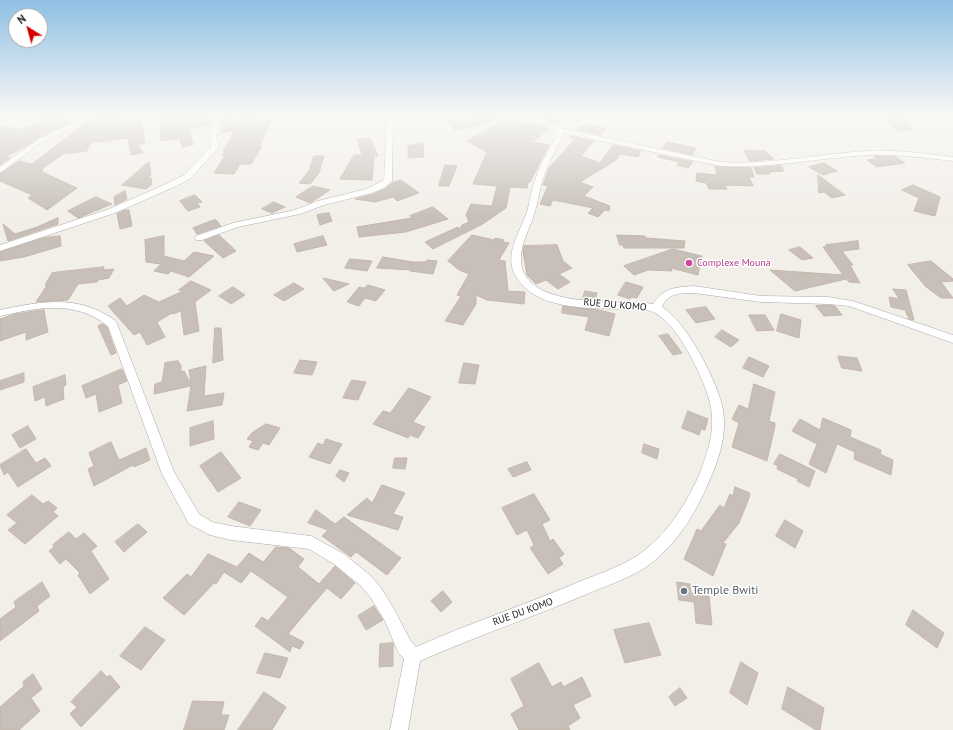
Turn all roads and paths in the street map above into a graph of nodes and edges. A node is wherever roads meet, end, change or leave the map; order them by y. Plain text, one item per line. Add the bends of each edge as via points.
1 (28, 150) edge
2 (211, 150) edge
3 (389, 150) edge
4 (552, 150) edge
5 (654, 150) edge
6 (953, 159) edge
7 (0, 172) edge
8 (199, 238) dead end
9 (0, 248) edge
10 (656, 309) junction
11 (0, 313) edge
12 (953, 339) edge
13 (413, 656) junction
14 (399, 730) edge

1 - 7 street
2 - 9 street via 187,177 112,211
3 - 8 street via 388,181 382,186 297,212 236,225
4 - 10 street, RUE DU KOMO via 537,186 518,249 515,260 518,273 535,290 554,298
5 - 6 street via 733,165 784,163 868,153 918,154
10 - 12 street via 666,294 682,290 762,299 835,301 850,303
10 - 13 street, RUE DU KOMO via 670,320 697,360 716,402 718,415 718,441 707,473 700,490 679,523 655,552 635,566
11 - 13 street via 36,306 58,305 90,309 105,317 112,324 168,474 194,519 210,528 231,534 311,543 339,559 366,581 376,593 404,646
13 - 14 street

